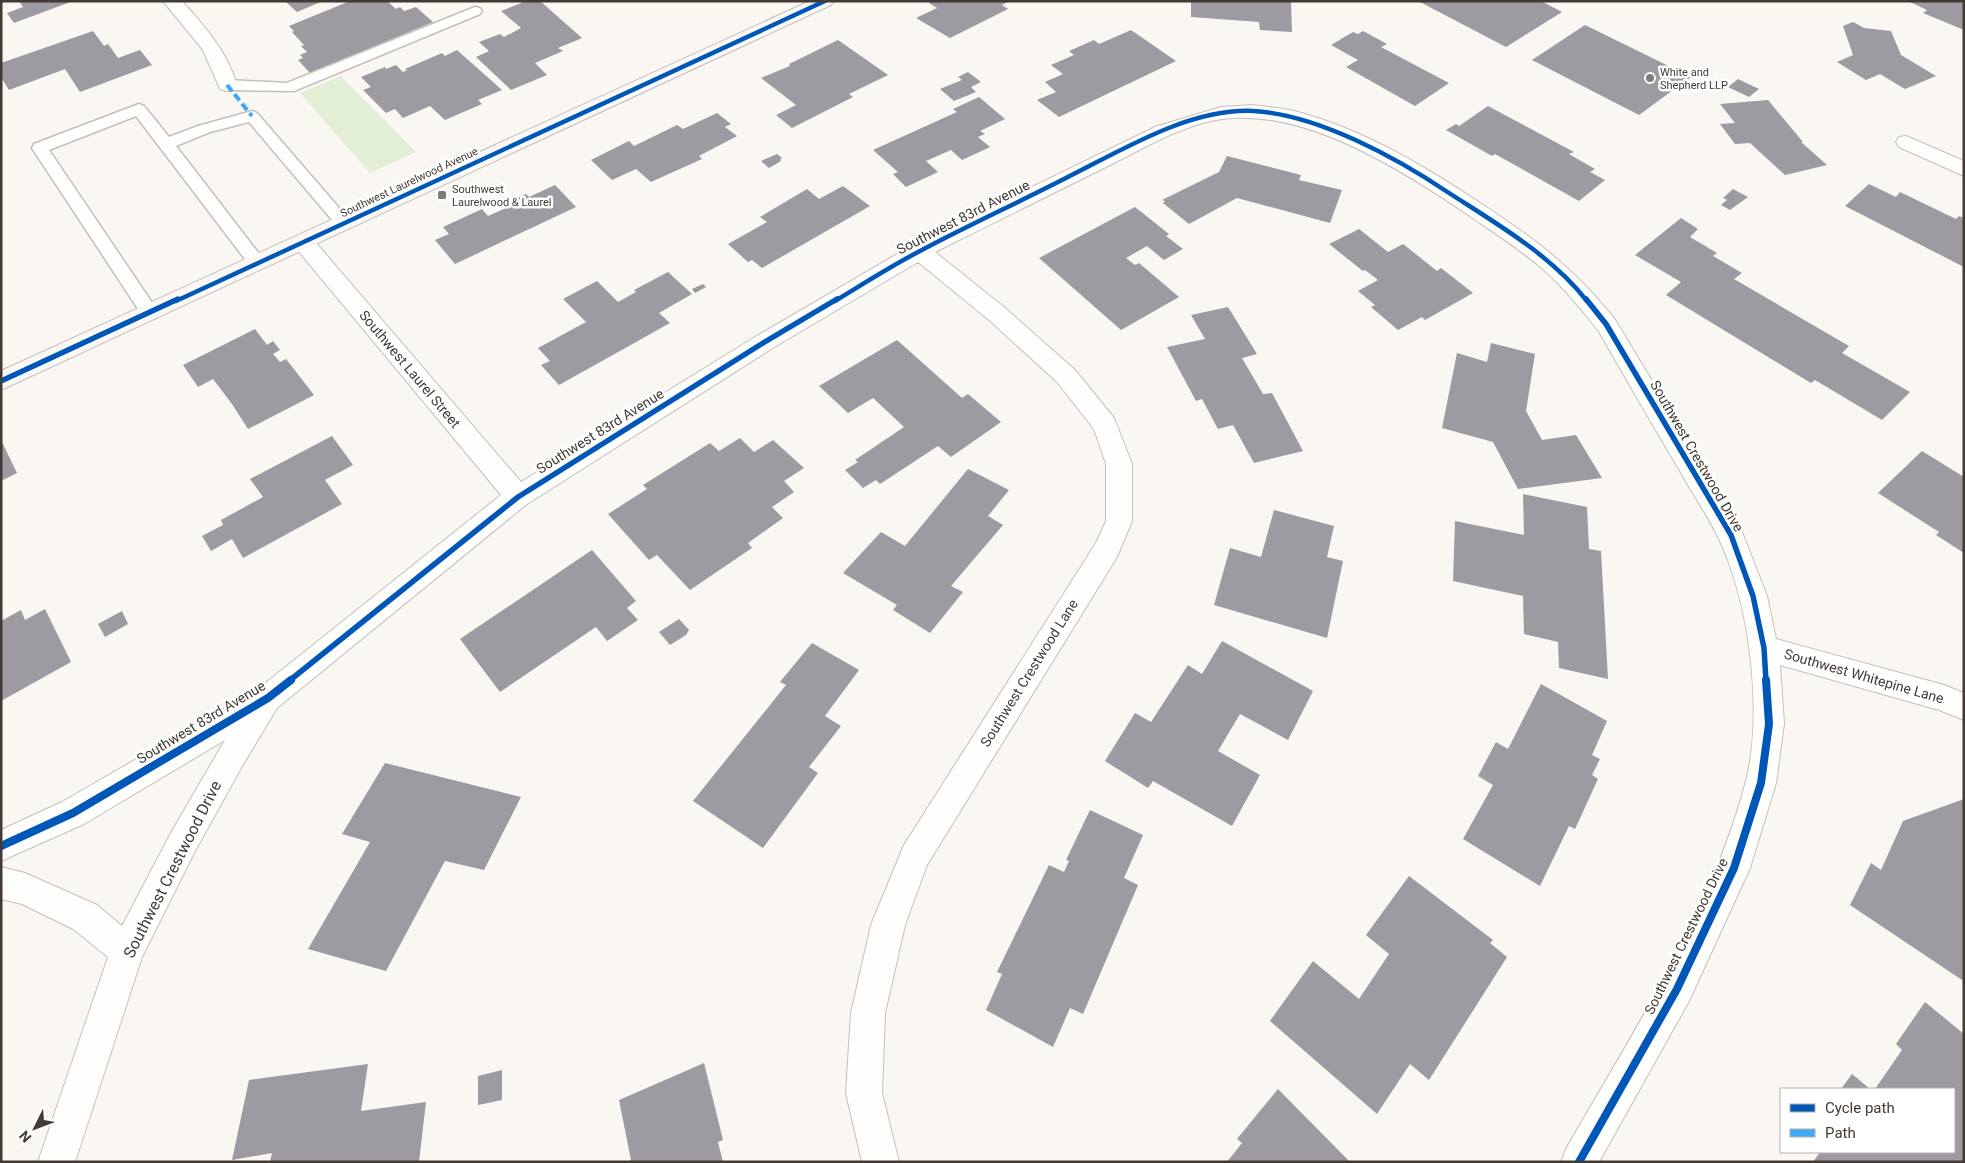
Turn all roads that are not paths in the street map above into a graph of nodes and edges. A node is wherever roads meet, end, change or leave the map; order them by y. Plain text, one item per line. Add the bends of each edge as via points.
1 (172, 1) edge
2 (825, 1) edge
3 (475, 11) dead end
4 (228, 85) joint
5 (1253, 111) joint
6 (1906, 142) dead end
7 (166, 144) junction
8 (1964, 169) edge
9 (344, 223) junction
10 (303, 242) junction
11 (919, 252) junction
12 (258, 263) junction
13 (150, 313) junction
14 (1, 382) edge
15 (518, 497) junction
16 (1764, 648) junction
17 (268, 698) junction
18 (1964, 707) edge
19 (1, 846) edge
20 (1, 883) edge
21 (127, 951) junction
22 (56, 1162) edge
23 (881, 1162) edge
24 (1579, 1162) edge

1 - 4 street via 215,50
2 - 9 street, Southwest Laurelwood Avenue
3 - 4 lane via 289,88
5 - 11 street, Southwest 83rd Avenue via 1221,113 1162,131
5 - 16 street, Southwest Crestwood Drive via 1288,116 1329,130 1430,180 1518,238 1582,294 1606,324 1731,535 1753,596
6 - 8 street
7 - 9 lane via 252,116
7 - 12 lane
7 - 13 lane via 139,109 40,148
9 - 10 street, Southwest Laurelwood Avenue
10 - 12 street, Southwest Laurelwood Avenue
10 - 15 street, Southwest Laurel Street
11 - 15 street, Southwest 83rd Avenue via 763,343
11 - 23 street, Southwest Crestwood Lane via 997,314 1066,376 1105,425 1119,464 1119,521 1107,549 915,856 888,925 868,1013 864,1093
12 - 13 street, Southwest Laurelwood Avenue
13 - 14 street, Southwest Laurelwood Avenue
15 - 17 street, Southwest 83rd Avenue
16 - 18 street, Southwest Whitepine Lane via 1944,698
16 - 24 street, Southwest Crestwood Drive via 1769,724 1761,783 1734,868 1677,989
17 - 19 street, Southwest 83rd Avenue via 73,813
17 - 21 street, Southwest Crestwood Drive via 187,833
20 - 21 street via 25,888 85,917
21 - 22 street, Southwest Crestwood Drive

